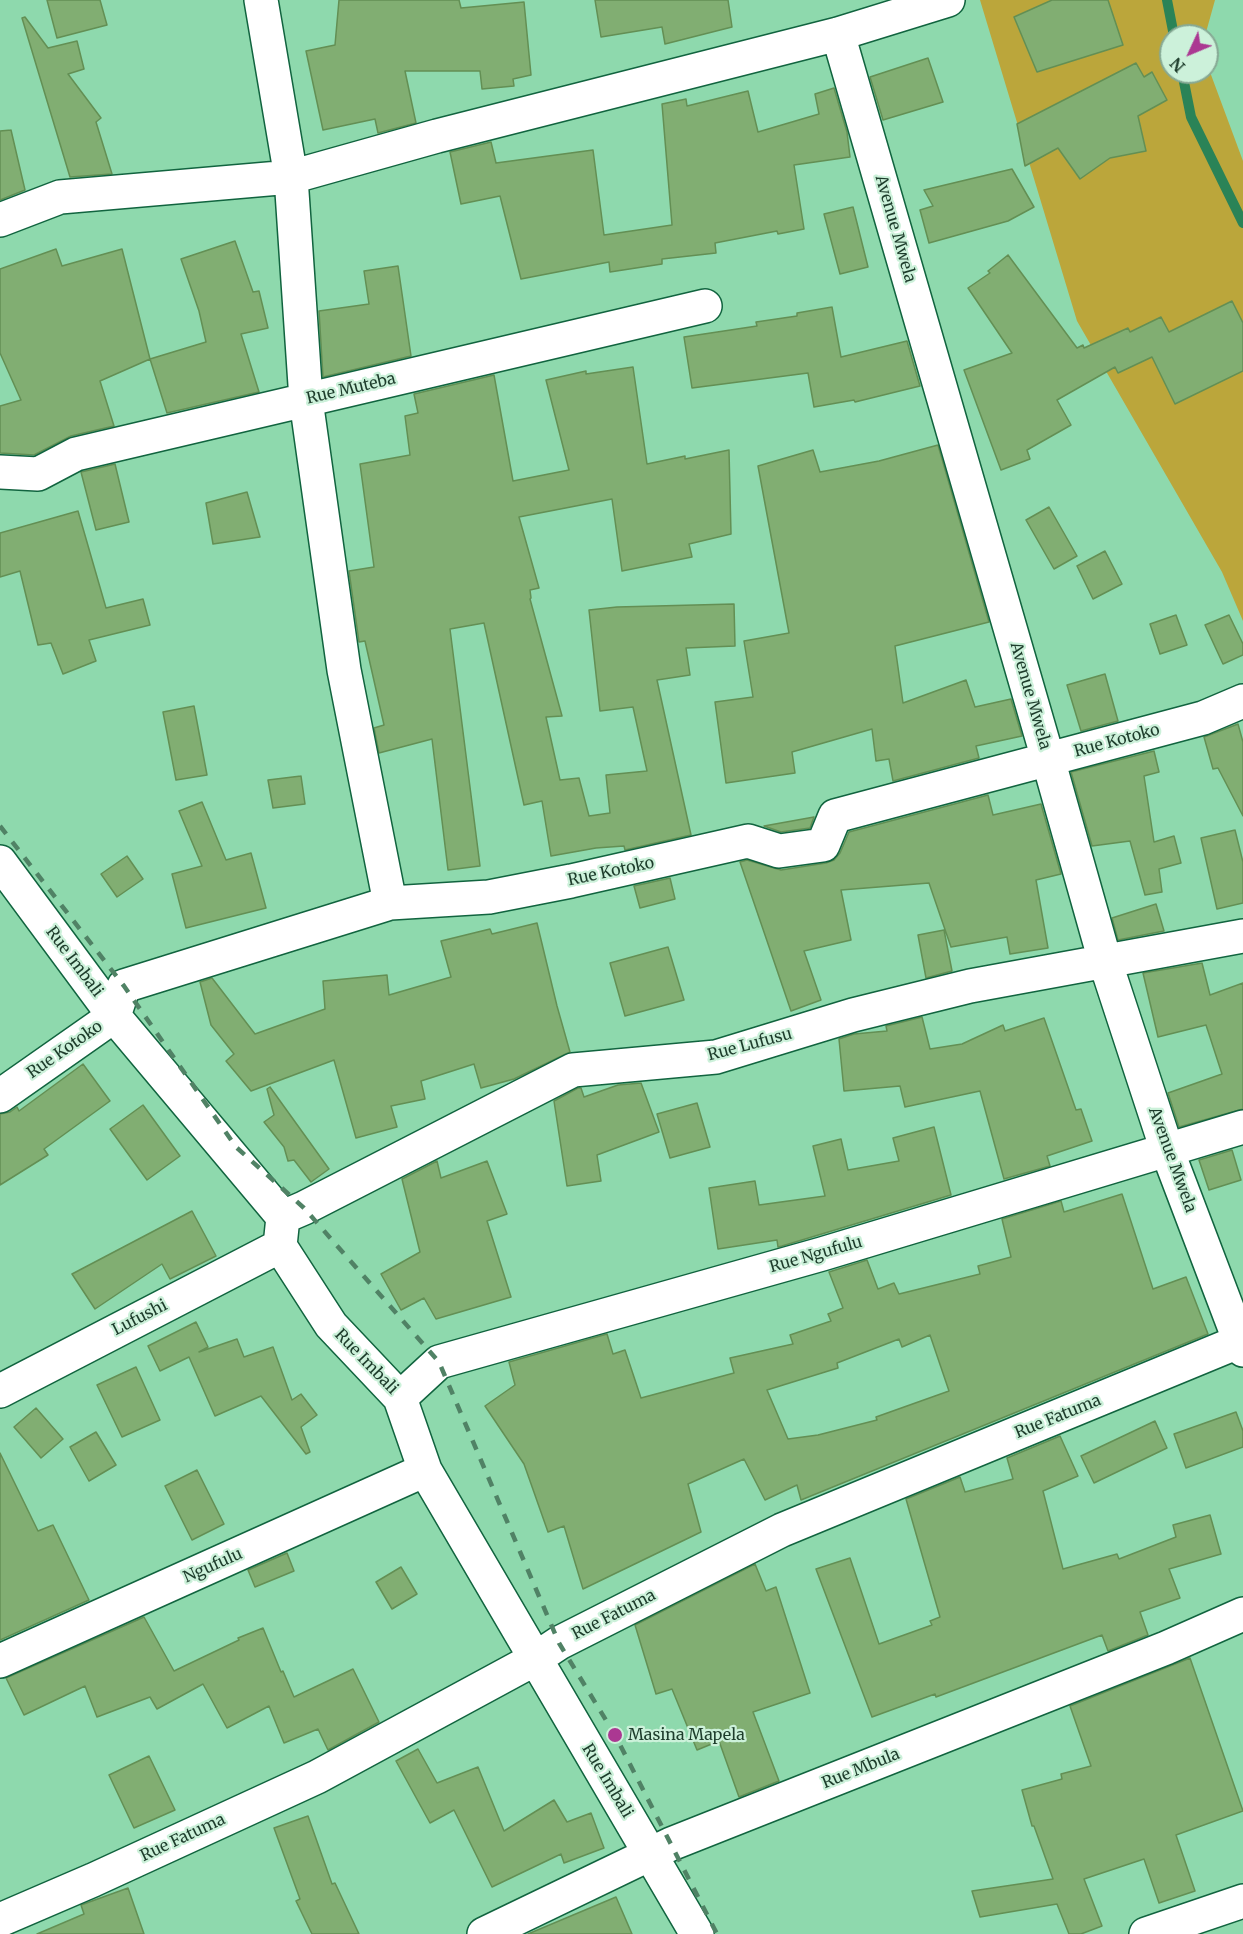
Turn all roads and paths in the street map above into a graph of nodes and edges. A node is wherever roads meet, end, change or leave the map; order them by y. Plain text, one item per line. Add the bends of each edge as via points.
1 (261, 0) edge
2 (948, 0) edge
3 (838, 34) junction
4 (291, 177) junction
5 (0, 220) edge
6 (705, 306) dead end
7 (306, 400) junction
8 (0, 472) edge
9 (1243, 701) edge
10 (1048, 759) junction
11 (0, 862) edge
12 (390, 903) junction
13 (1243, 936) edge
14 (1105, 961) junction
15 (114, 1016) junction
16 (0, 1096) edge
17 (1243, 1127) edge
18 (1167, 1150) junction
19 (281, 1231) junction
20 (1242, 1344) edge
21 (0, 1391) edge
22 (400, 1398) junction
23 (425, 1470) junction
24 (1243, 1614) edge
25 (535, 1659) junction
26 (0, 1661) edge
27 (650, 1853) junction
28 (1243, 1901) edge
29 (0, 1920) edge
30 (484, 1934) edge
31 (698, 1934) edge
32 (1146, 1934) edge

1 - 4 street
2 - 3 street
3 - 4 street
3 - 10 street, Avenue Mwela
4 - 5 street via 60,197
4 - 7 street
6 - 7 street, Rue Muteba
7 - 8 street, Rue Muteba via 76,454 38,474
7 - 12 street via 344,670
9 - 10 street, Rue Kotoko via 1203,718
10 - 12 street, Rue Kotoko via 835,816 823,845 779,851 748,841 489,897
10 - 14 street, Avenue Mwela
11 - 15 street, Rue Imbali
12 - 15 street, Rue Kotoko via 124,986
13 - 14 street, Rue Lufusu
14 - 18 street, Avenue Mwela
14 - 19 street, Rue Lufusu via 970,986 853,1015 716,1057 573,1070 304,1208
15 - 16 street, Rue Kotoko
15 - 19 street, Rue Imbali
17 - 18 street, Rue Ngufulu
18 - 20 street, Avenue Mwela
18 - 22 street, Rue Ngufulu via 822,1254 439,1362
19 - 21 street, Lufushi
19 - 22 street, Rue Imbali via 331,1325
20 - 25 street, Rue Fatuma via 782,1530
22 - 23 street, Rue Imbali
23 - 25 street, Rue Imbali
23 - 26 street, Ngufulu
24 - 27 street, Rue Mbula
25 - 27 street, Rue Imbali
25 - 29 street, Rue Fatuma via 317,1777
27 - 30 street, Rue Mbula
27 - 31 street, Rue Imbali
28 - 32 street

